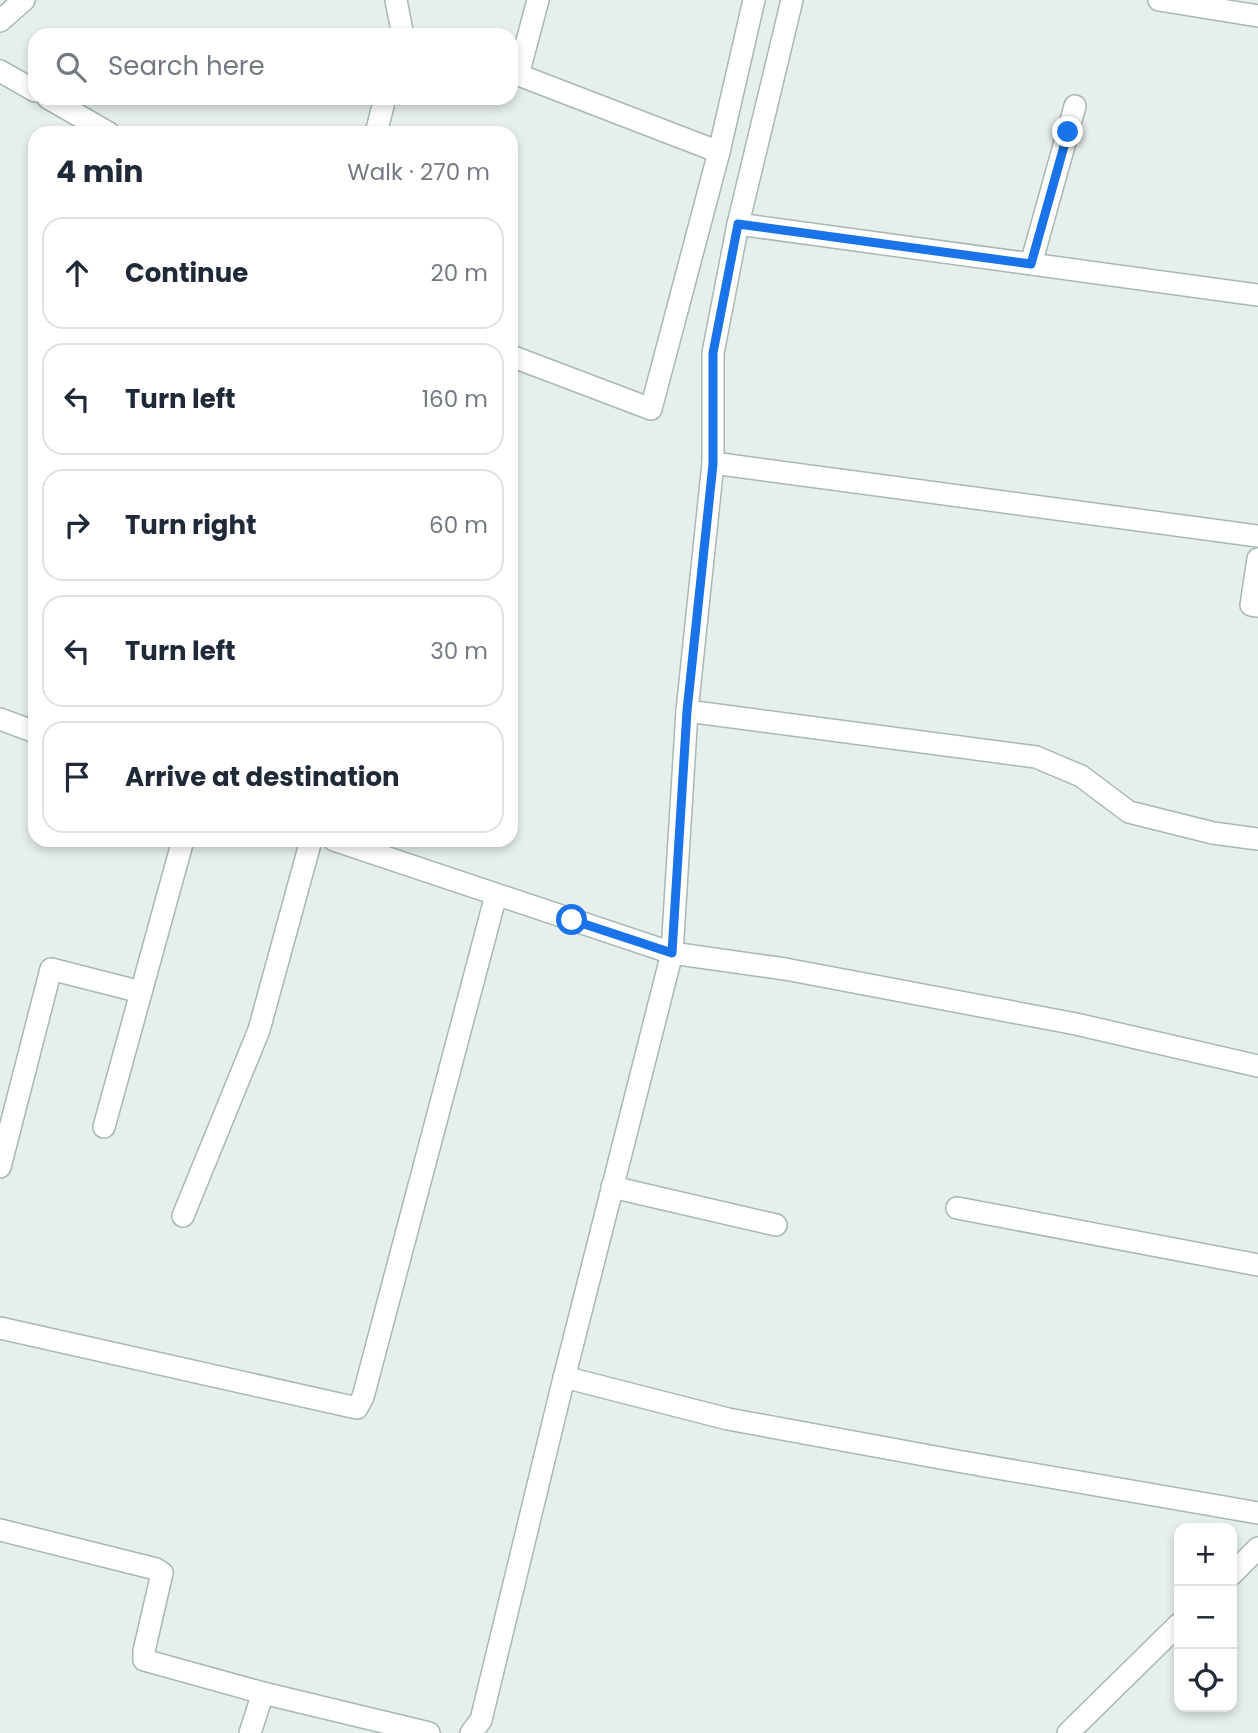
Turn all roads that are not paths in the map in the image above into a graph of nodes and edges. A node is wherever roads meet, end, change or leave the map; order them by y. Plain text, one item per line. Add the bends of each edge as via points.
1 (24, 0) edge
2 (396, 0) edge
3 (538, 0) edge
4 (754, 0) edge
5 (792, 0) edge
6 (1159, 0) edge
7 (1258, 16) edge
8 (0, 21) edge
9 (403, 28) edge
10 (518, 64) edge
11 (0, 71) edge
12 (518, 75) edge
13 (28, 87) edge
14 (60, 105) edge
15 (383, 105) edge
16 (1075, 106) dead end
17 (97, 126) edge
18 (378, 126) edge
19 (719, 152) junction
20 (738, 224) junction
21 (1031, 264) junction
22 (1258, 295) edge
23 (518, 359) edge
24 (713, 464) junction
25 (1258, 536) edge
26 (1258, 559) edge
27 (1258, 606) edge
28 (687, 711) junction
29 (0, 719) edge
30 (28, 729) edge
31 (1258, 839) edge
32 (181, 847) edge
33 (309, 847) edge
34 (355, 847) edge
35 (496, 895) junction
36 (672, 953) junction
37 (141, 992) junction
38 (1258, 1066) edge
39 (104, 1127) dead end
40 (0, 1167) edge
41 (612, 1186) junction
42 (957, 1208) dead end
43 (183, 1216) dead end
44 (776, 1225) dead end
45 (1258, 1265) edge
46 (0, 1328) edge
47 (564, 1377) junction
48 (1258, 1513) edge
49 (0, 1530) edge
50 (1258, 1548) edge
51 (1237, 1569) edge
52 (1174, 1629) edge
53 (264, 1693) junction
54 (1075, 1731) edge
55 (250, 1733) edge
56 (429, 1733) edge
57 (471, 1733) edge

1 - 8 street
2 - 9 street
3 - 10 street
4 - 19 street
5 - 20 street
6 - 7 street
11 - 13 street
12 - 19 street
14 - 17 street
15 - 18 street
16 - 21 street
19 - 23 street via 651,409
20 - 21 street
20 - 24 street via 713,353
21 - 22 street
24 - 25 street
24 - 28 street
26 - 27 street via 1251,605
28 - 31 street via 1036,757 1081,776 1129,812
28 - 36 street
29 - 30 street
32 - 37 street
33 - 43 street via 259,1030
34 - 35 street
35 - 36 street
35 - 46 street via 357,1408
36 - 38 street via 785,969 1062,1022
36 - 41 street
37 - 39 street
37 - 40 street via 51,969
41 - 44 street
41 - 47 street
42 - 45 street
47 - 48 street via 729,1419
47 - 57 street via 481,1720
49 - 53 street via 156,1569 162,1573 144,1660
50 - 51 street
52 - 54 street
53 - 55 street
53 - 56 street

